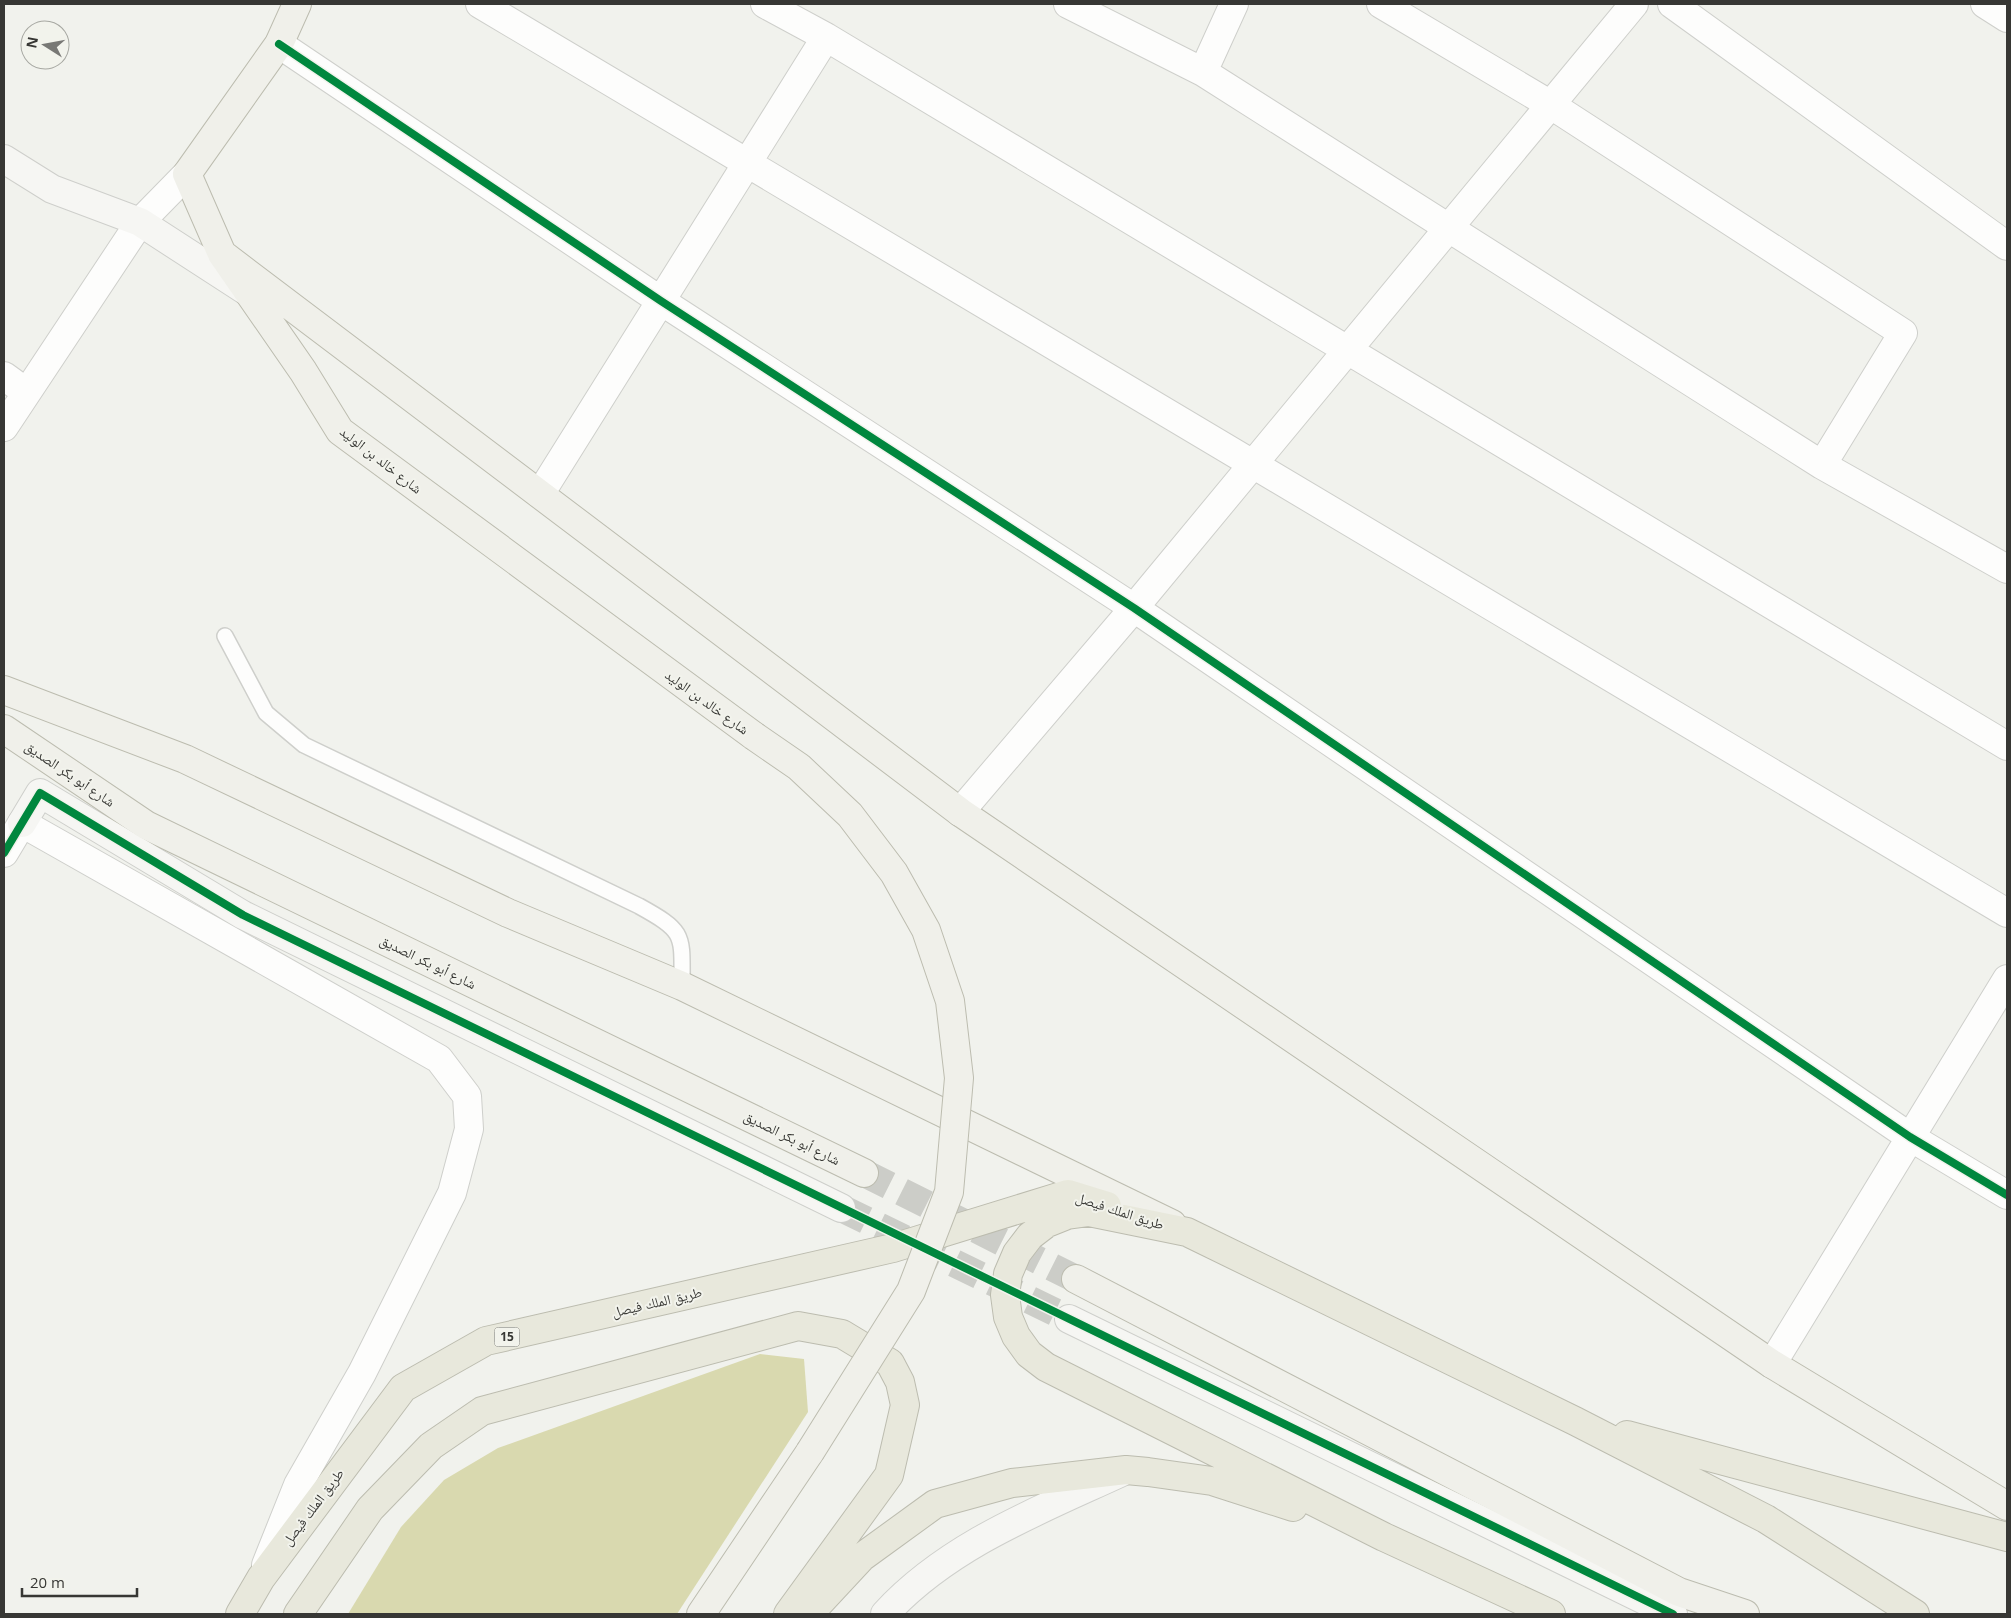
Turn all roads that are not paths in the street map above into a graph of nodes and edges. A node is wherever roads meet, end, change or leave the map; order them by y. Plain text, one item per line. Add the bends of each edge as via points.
1 (297, 4) edge
2 (480, 4) edge
3 (765, 4) edge
4 (1068, 4) edge
5 (1234, 4) edge
6 (1381, 4) edge
7 (1634, 4) edge
8 (1672, 4) edge
9 (1985, 4) edge
10 (2007, 18) edge
11 (826, 37) junction
12 (279, 44) junction
13 (1204, 72) junction
14 (1551, 105) junction
15 (4, 159) edge
16 (747, 163) junction
17 (187, 174) junction
18 (140, 222) junction
19 (1448, 229) junction
20 (2007, 246) edge
21 (222, 254) junction
22 (248, 292) junction
23 (661, 301) junction
24 (1346, 352) junction
25 (4, 376) edge
26 (26, 392) junction
27 (4, 427) edge
28 (1253, 463) junction
29 (1822, 465) junction
30 (540, 494) junction
31 (2007, 569) edge
32 (1134, 608) junction
33 (225, 636) dead end
34 (4, 690) edge
35 (4, 729) edge
36 (2007, 746) edge
37 (960, 812) junction
38 (22, 823) junction
39 (4, 853) edge
40 (2007, 913) edge
41 (2007, 979) edge
42 (682, 986) junction
43 (1910, 1137) junction
44 (864, 1173) tunnel mouth
45 (2007, 1195) edge
46 (841, 1208) tunnel mouth
47 (1187, 1232) junction
48 (1076, 1279) tunnel mouth
49 (1069, 1319) tunnel mouth
50 (1772, 1364) junction
51 (1575, 1421) junction
52 (1126, 1470) junction
53 (2007, 1506) edge
54 (1384, 1537) junction
55 (2007, 1537) edge
56 (261, 1578) junction
57 (240, 1614) edge
58 (298, 1614) edge
59 (701, 1614) edge
60 (788, 1614) edge
61 (810, 1614) edge
62 (885, 1614) edge
63 (1552, 1614) edge
64 (1673, 1614) edge
65 (1744, 1614) edge
66 (1915, 1614) edge

1 - 12 main road
2 - 16 street
3 - 11 street
4 - 13 street
5 - 13 street
6 - 14 street
7 - 14 street
8 - 20 street
9 - 10 street
11 - 16 street
11 - 24 street
12 - 17 main road
12 - 23 street
13 - 19 street
14 - 19 street
14 - 29 street via 1903,333
15 - 18 street via 52,188
16 - 23 street
16 - 28 street
17 - 18 street
17 - 21 main road, شارع خالد بن الوليد
18 - 22 street
18 - 26 street
19 - 24 street
19 - 29 street
21 - 22 main road, شارع خالد بن الوليد
21 - 30 main road
22 - 59 main road, شارع خالد بن الوليد, bridge via 340,431 799,767 850,815 894,873 926,930 950,1000 959,1078 949,1192 911,1290 810,1452
23 - 30 street
23 - 32 street
24 - 28 street
24 - 36 street
25 - 26 street
26 - 27 street
28 - 32 street
28 - 40 street
29 - 31 street
30 - 37 main road
32 - 37 street
32 - 43 street
33 - 42 lane via 266,713 304,745 668,922 682,942
34 - 42 main road via 185,759 508,913
35 - 44 main road, شارع أبو بكر الصديق via 146,825
37 - 50 main road
38 - 39 street
38 - 46 street via 40,792 243,915
38 - 56 street via 439,1059 467,1096 469,1129 452,1193 362,1373 298,1485
41 - 43 street
42 - 47 main road
43 - 45 street
43 - 50 street
47 - 51 highway
47 - 54 highway via 1089,1212 1047,1223 1030,1236 1017,1253 1008,1274 1005,1295 1008,1317 1016,1336 1029,1354 1046,1367
47 - 56 highway, طريق الملك فيصل / 15 via 1068,1194 893,1248 486,1342 403,1388
48 - 65 main road via 1679,1592
49 - 64 street
50 - 53 main road
51 - 55 highway
51 - 66 highway via 1766,1519
52 - 54 highway via 1212,1481
52 - 61 highway via 1012,1483 935,1504 862,1557
52 - 62 street via 1001,1528 955,1555
54 - 63 highway
56 - 57 highway, طريق الملك فيصل / 15
58 - 60 highway via 370,1509 431,1446 482,1411 798,1326 842,1334 890,1363 900,1382 905,1405 889,1474

